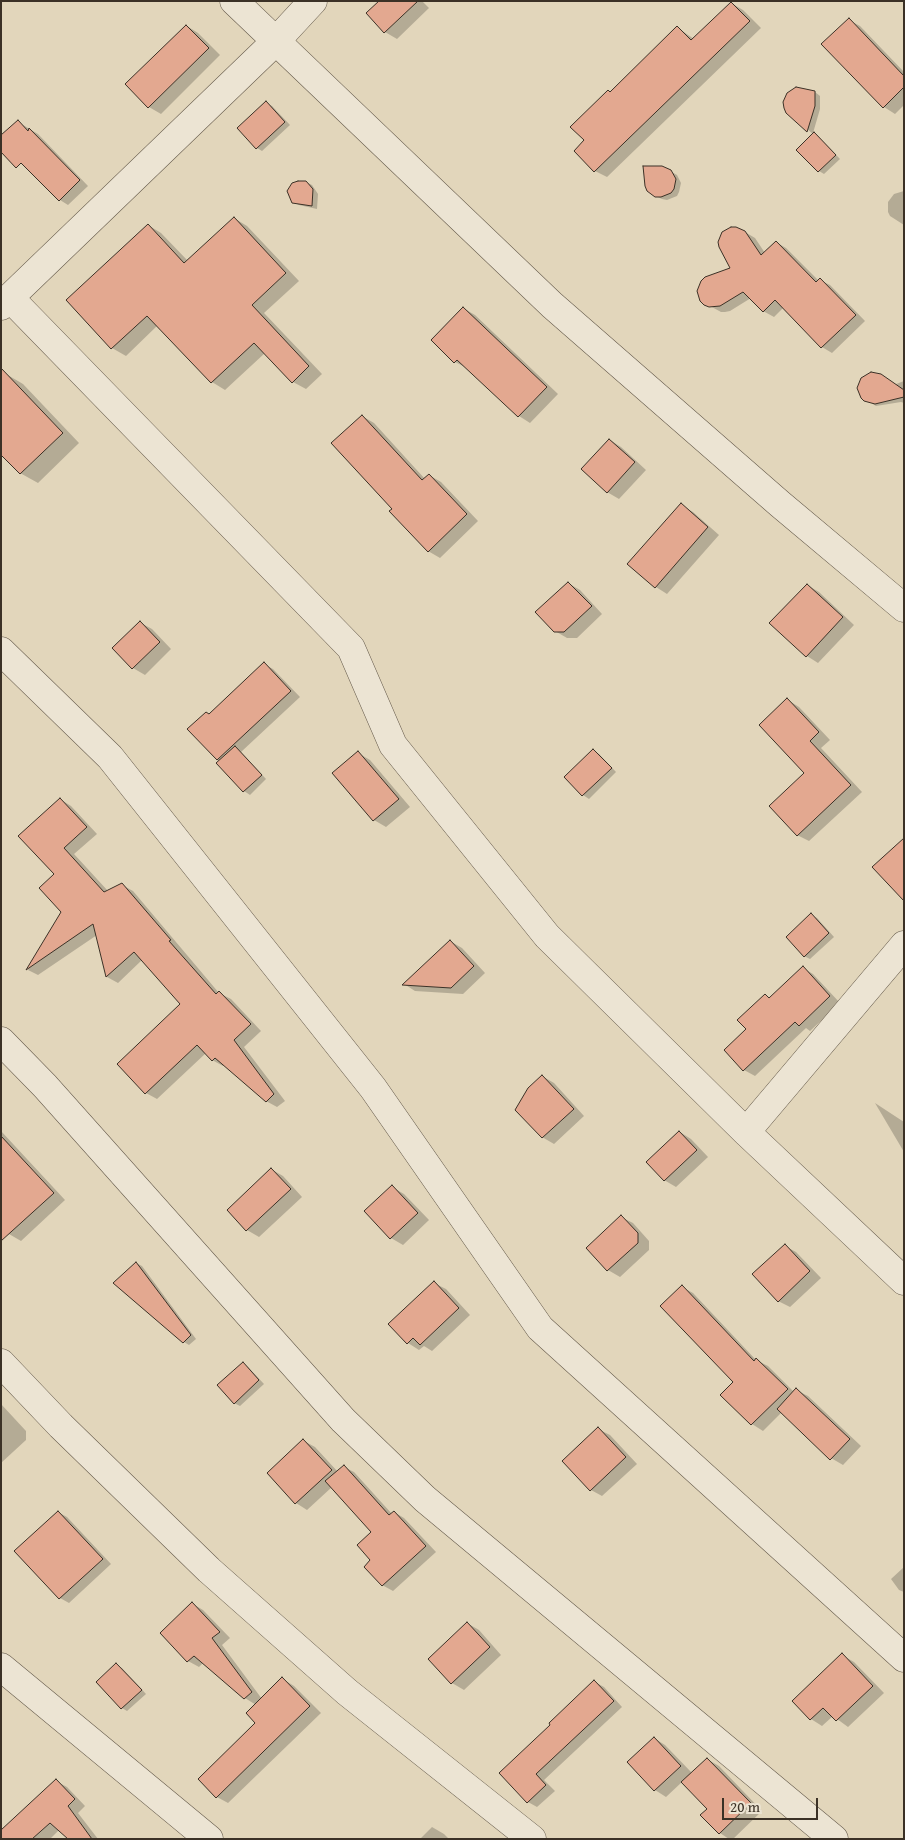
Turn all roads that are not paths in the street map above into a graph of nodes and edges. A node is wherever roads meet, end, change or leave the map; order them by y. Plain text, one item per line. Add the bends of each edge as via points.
1 (234, 1) edge
2 (313, 1) edge
3 (276, 41) junction
4 (5, 302) edge
5 (904, 608) edge
6 (1, 651) edge
7 (904, 945) edge
8 (1, 1041) edge
9 (746, 1132) junction
10 (904, 1280) edge
11 (1, 1363) edge
12 (904, 1658) edge
13 (1, 1667) edge
14 (209, 1839) edge
15 (532, 1839) edge
16 (834, 1839) edge

1 - 3 street
2 - 3 street
3 - 4 street
3 - 5 street via 552,305
4 - 9 street via 351,648 393,746 547,936
6 - 12 street via 122,772 373,1088 540,1328
7 - 9 street
8 - 16 street via 45,1086 343,1420 425,1499
9 - 10 street
11 - 15 street via 209,1570 347,1692
13 - 14 street

